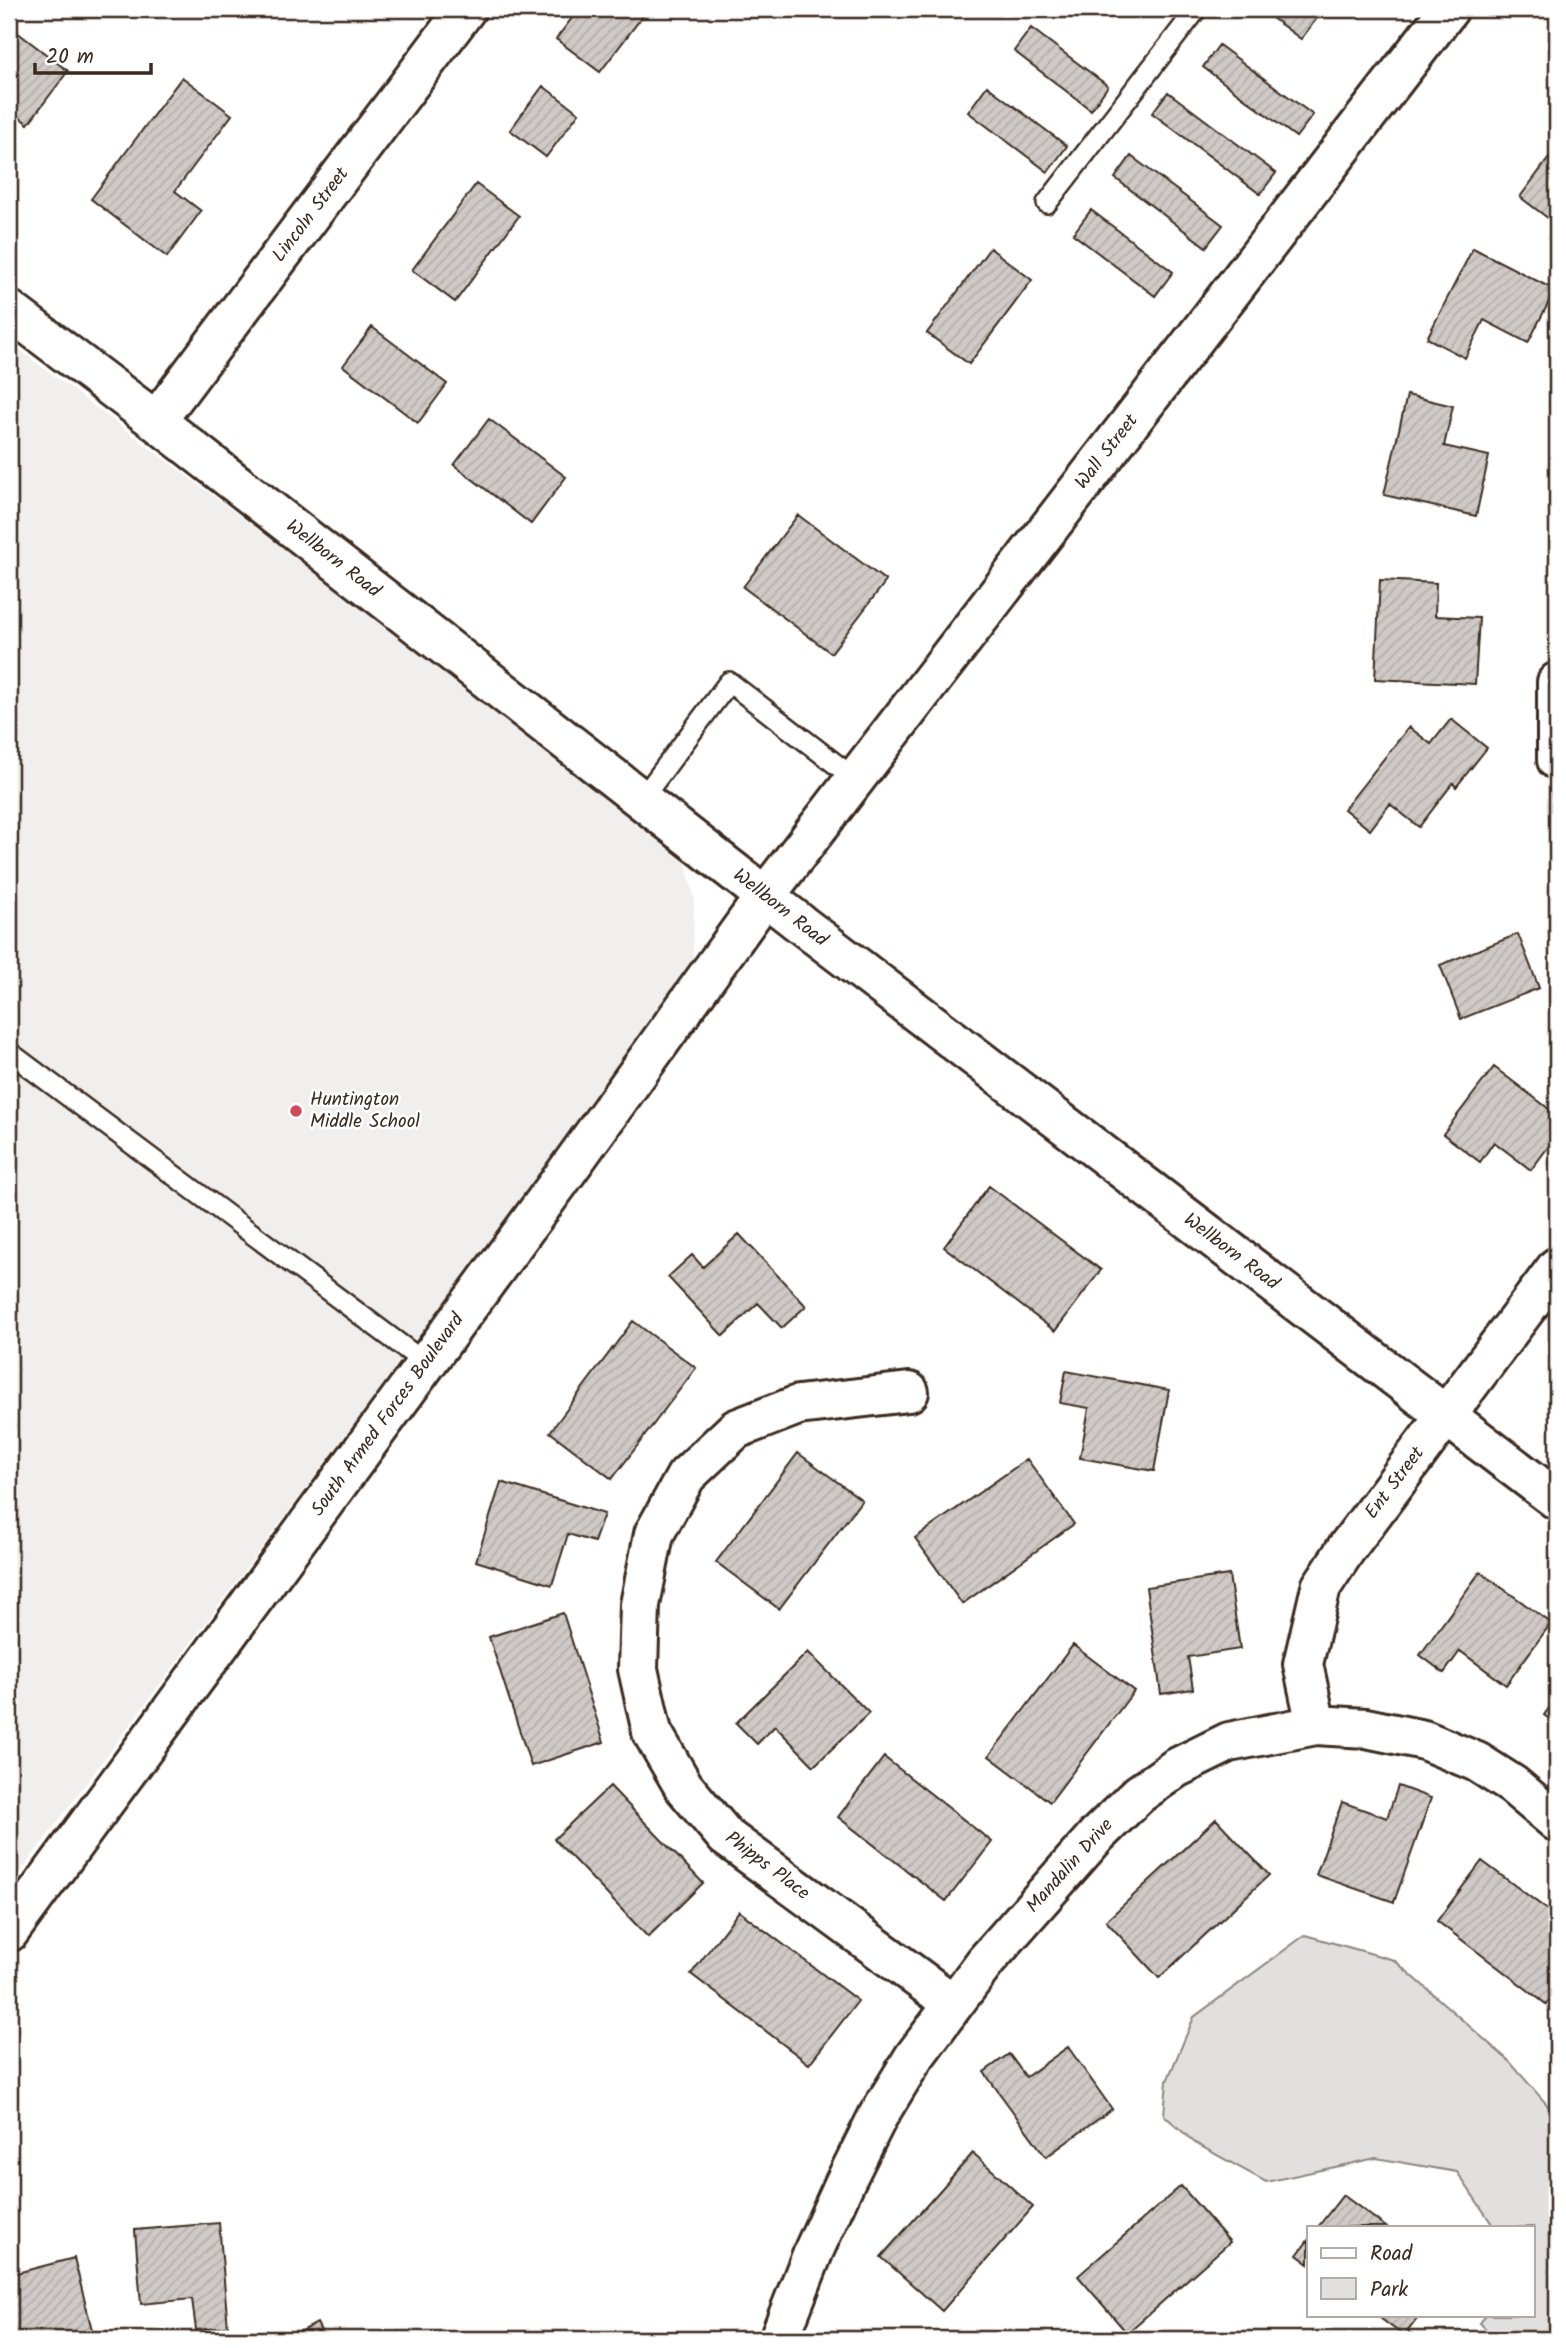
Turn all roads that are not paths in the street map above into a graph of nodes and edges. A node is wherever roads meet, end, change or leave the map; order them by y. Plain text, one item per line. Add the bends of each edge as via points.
1 (466, 9) edge
2 (1197, 9) edge
3 (1449, 9) edge
4 (1047, 203) dead end
5 (9, 310) edge
6 (156, 421) junction
7 (1557, 682) edge
8 (1557, 760) edge
9 (855, 779) junction
10 (641, 800) junction
11 (765, 897) junction
12 (9, 1052) edge
13 (1557, 1267) edge
14 (425, 1363) junction
15 (909, 1392) dead end
16 (1446, 1415) junction
17 (1557, 1500) edge
18 (1316, 1725) junction
19 (1557, 1822) edge
20 (9, 1932) edge
21 (952, 2003) junction
22 (779, 2339) edge

1 - 6 street, Lincoln Street
2 - 4 lane
3 - 9 street, Wall Street
5 - 6 street, Wellborn Road
6 - 10 street, Wellborn Road
7 - 8 street
9 - 10 lane via 729,682
9 - 11 street, Wall Street
10 - 11 street, Wellborn Road
11 - 14 street, South Armed Forces Boulevard
11 - 16 street, Wellborn Road
12 - 14 lane
13 - 16 street, Ent Street
14 - 20 street, South Armed Forces Boulevard
15 - 21 street, Phipps Place via 798,1405 736,1429 686,1476 654,1534 640,1605 638,1669 652,1732 684,1787 726,1836
16 - 17 street, Wellborn Road
16 - 18 street, Ent Street via 1321,1587 1303,1664
18 - 19 street, Mandalin Drive via 1366,1728 1424,1740 1477,1762
18 - 21 street, Mandalin Drive via 1229,1742 1176,1768 1139,1794 1088,1844
21 - 22 street, Mandalin Drive via 878,2116 814,2250

